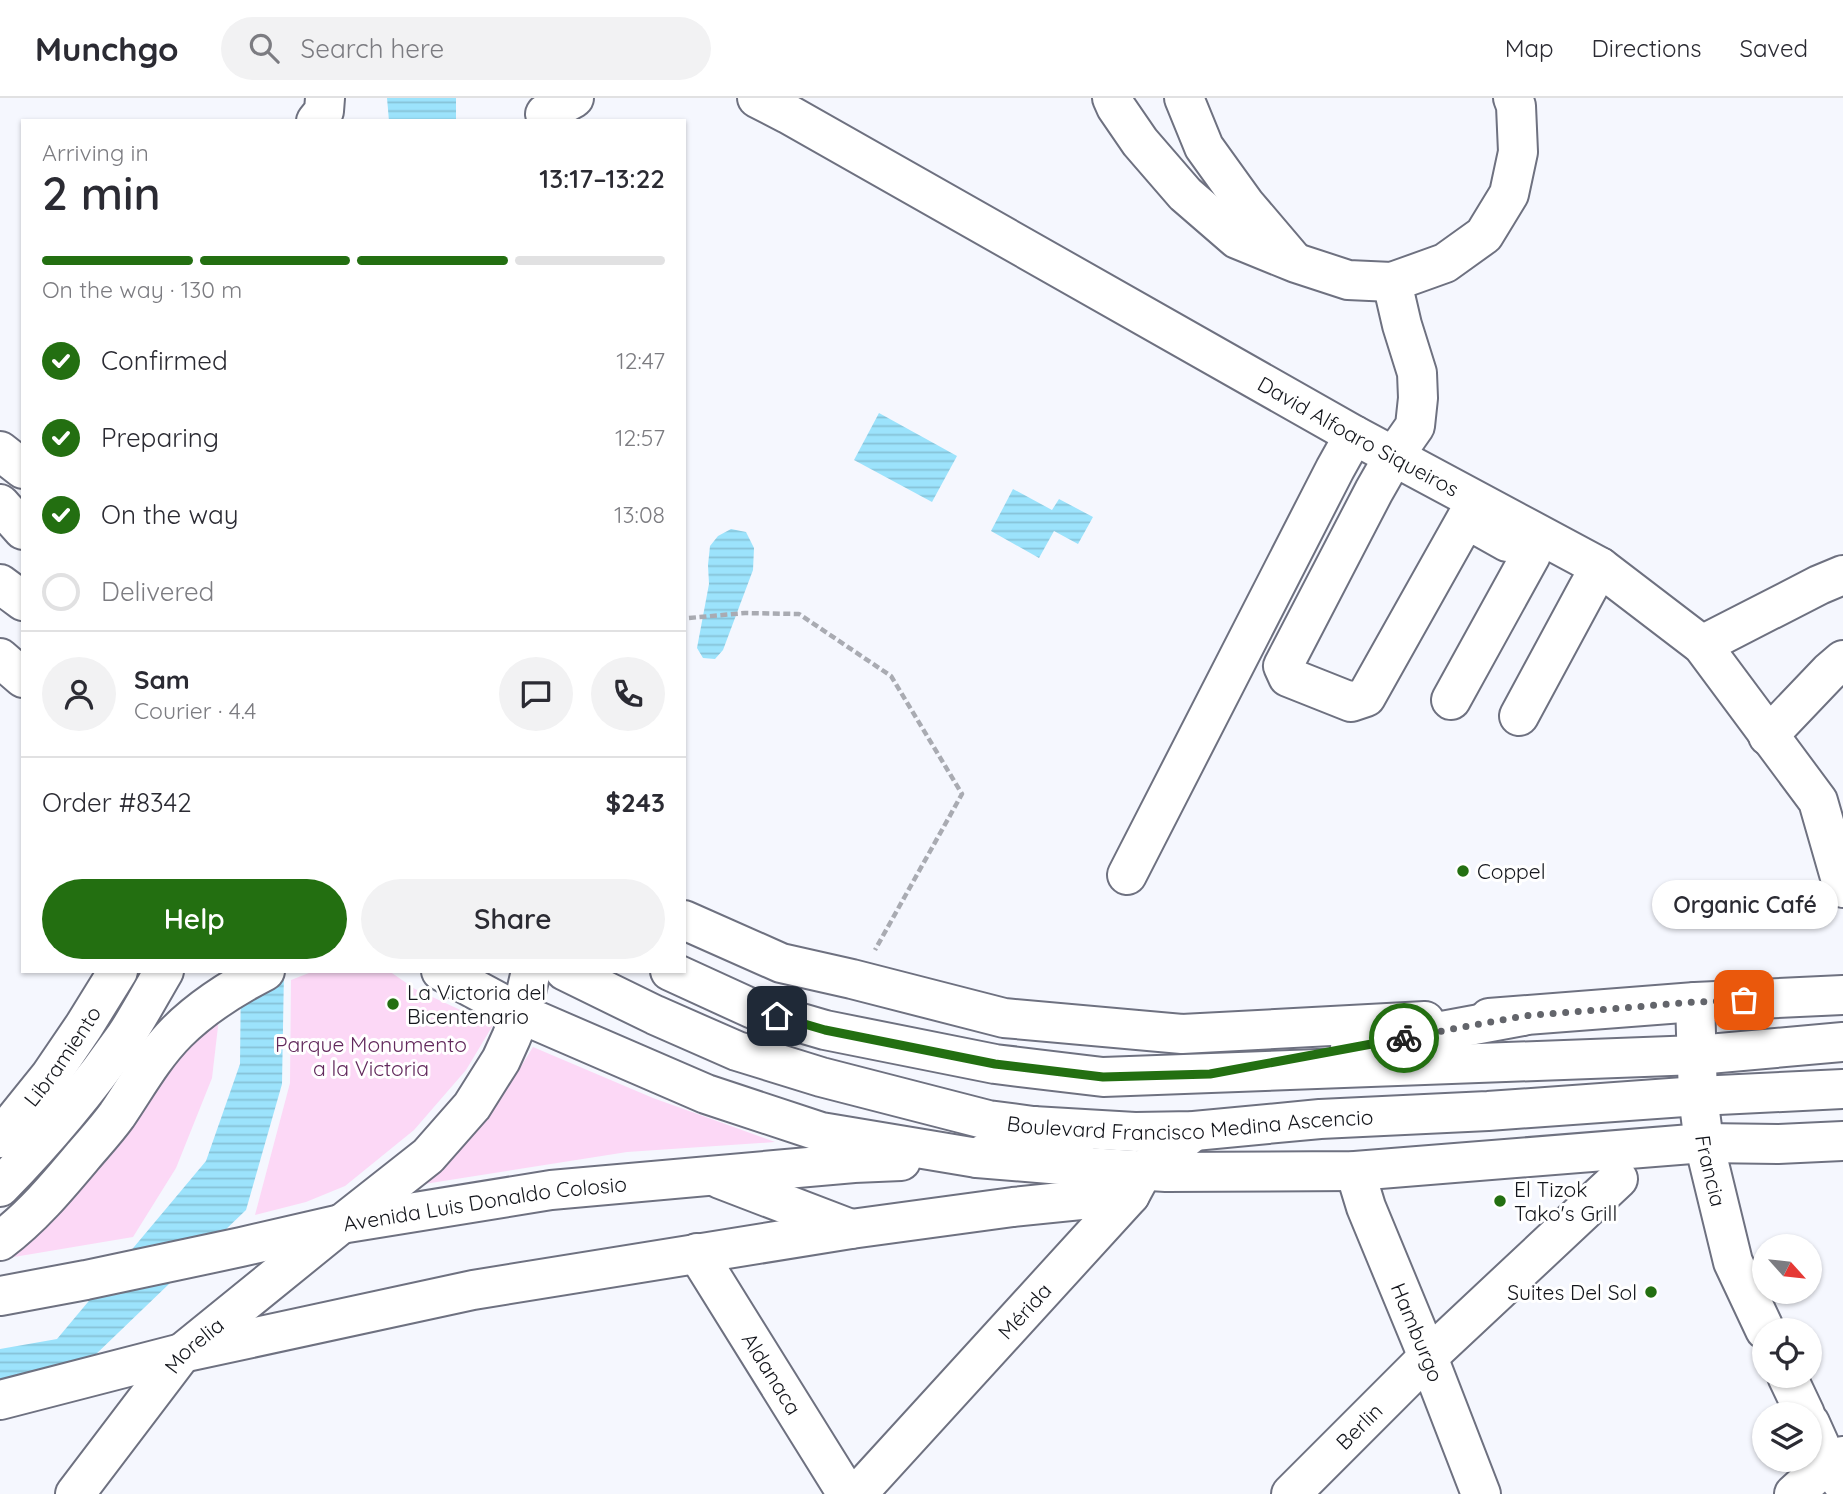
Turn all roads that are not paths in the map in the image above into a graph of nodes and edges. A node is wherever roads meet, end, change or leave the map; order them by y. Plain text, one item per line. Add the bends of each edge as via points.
1 (325, 98) edge
2 (757, 98) edge
3 (1112, 98) edge
4 (1184, 98) edge
5 (1513, 98) edge
6 (318, 119) edge
7 (1296, 263) junction
8 (1392, 282) junction
9 (1354, 435) junction
10 (0, 451) edge
11 (1394, 456) junction
12 (21, 467) edge
13 (0, 504) edge
14 (1470, 510) junction
15 (0, 514) edge
16 (21, 528) edge
17 (21, 529) edge
18 (1531, 555) junction
19 (1843, 575) edge
20 (1593, 578) junction
21 (0, 584) edge
22 (21, 600) edge
23 (0, 641) edge
24 (1702, 645) junction
25 (21, 657) edge
26 (0, 658) edge
27 (1843, 660) edge
28 (21, 676) edge
29 (1451, 700) dead end
30 (1518, 716) dead end
31 (1769, 736) junction
32 (1127, 875) dead end
33 (1843, 888) edge
34 (686, 921) edge
35 (117, 973) edge
36 (163, 973) edge
37 (261, 973) edge
38 (445, 973) edge
39 (531, 973) edge
40 (569, 973) edge
41 (674, 973) edge
42 (1843, 995) edge
43 (1695, 1002) junction
44 (521, 1014) junction
45 (1523, 1016) junction
46 (1843, 1042) edge
47 (1697, 1055) junction
48 (1210, 1074) junction
49 (1843, 1089) edge
50 (1698, 1096) junction
51 (1033, 1126) junction
52 (1194, 1131) junction
53 (0, 1138) edge
54 (1843, 1141) edge
55 (1704, 1143) junction
56 (977, 1158) junction
57 (1086, 1167) junction
58 (1355, 1171) junction
59 (711, 1176) junction
60 (1618, 1179) dead end
61 (1136, 1183) junction
62 (0, 1188) edge
63 (1029, 1206) junction
64 (341, 1224) junction
65 (851, 1228) junction
66 (0, 1241) edge
67 (697, 1253) junction
68 (1065, 1265) junction
69 (0, 1296) edge
70 (1759, 1318) edge
71 (182, 1353) junction
72 (1428, 1357) junction
73 (0, 1400) edge
74 (1822, 1442) edge
75 (1838, 1468) edge
76 (75, 1494) edge
77 (847, 1494) edge
78 (857, 1494) edge
79 (1291, 1494) edge
80 (1481, 1494) edge
81 (1794, 1494) edge

1 - 6 main road
2 - 9 main road, David Alfoaro Siqueiros
3 - 7 main road via 1140,142 1185,194 1237,239
4 - 7 main road via 1204,147
5 - 8 main road via 1518,152 1509,194 1484,235 1445,263
7 - 8 main road via 1348,280
8 - 11 main road via 1418,373 1415,426
9 - 11 main road, David Alfoaro Siqueiros
9 - 32 main road
10 - 12 main road
11 - 14 main road, David Alfoaro Siqueiros
11 - 14 main road via 1283,666 1288,677 1351,702 1366,697
13 - 16 main road
14 - 18 main road
14 - 20 main road, David Alfoaro Siqueiros
15 - 17 main road
18 - 20 main road
18 - 29 main road
19 - 24 main road
20 - 24 main road, David Alfoaro Siqueiros
20 - 30 main road
21 - 22 main road
23 - 25 main road
24 - 31 main road, David Alfoaro Siqueiros
26 - 28 main road
27 - 31 main road
31 - 33 main road, David Alfoaro Siqueiros via 1818,801
34 - 45 main road via 781,963 1004,1018 1182,1034
35 - 53 main road, Libramiento via 50,1076
36 - 62 main road via 125,1036 80,1096
37 - 66 main road via 204,1008 176,1033 115,1118 50,1195
38 - 44 main road
39 - 44 main road, Morelia
40 - 51 main road, Boulevard Francisco Medina Ascencio via 737,1051 988,1120
41 - 48 main road, Boulevard Francisco Medina Ascencio via 753,1009 825,1030 995,1064 1103,1077
42 - 43 main road
43 - 45 main road
43 - 47 main road, Francia
44 - 56 main road via 706,1094 821,1132
44 - 64 main road, Morelia via 501,1060 472,1106 428,1156
45 - 48 main road
46 - 47 main road, Boulevard Francisco Medina Ascencio
47 - 48 main road, Boulevard Francisco Medina Ascencio
47 - 50 main road, Francia
49 - 50 main road, Boulevard Francisco Medina Ascencio
50 - 52 main road, Boulevard Francisco Medina Ascencio
50 - 55 main road, Francia
51 - 52 main road, Boulevard Francisco Medina Ascencio
51 - 56 main road
51 - 57 main road
52 - 61 main road, Mérida
54 - 55 main road
55 - 58 main road
55 - 70 main road, Francia via 1733,1262
56 - 57 main road
56 - 59 main road, Avenida Luis Donaldo Colosio
57 - 61 main road
58 - 61 main road
58 - 72 main road, Hamburgo
59 - 64 main road, Avenida Luis Donaldo Colosio via 551,1190
59 - 65 main road
60 - 72 main road, Berlin
61 - 63 main road
61 - 68 main road, Mérida
63 - 65 main road
63 - 68 main road via 1056,1228
64 - 69 main road, Avenida Luis Donaldo Colosio
64 - 71 main road, Morelia
65 - 67 main road
67 - 71 main road via 473,1290
67 - 77 main road, Aldanaca
68 - 78 main road, Mérida
71 - 73 main road
71 - 76 main road, Morelia
72 - 79 main road, Berlin
72 - 80 main road, Hamburgo
74 - 75 main road
75 - 81 main road

